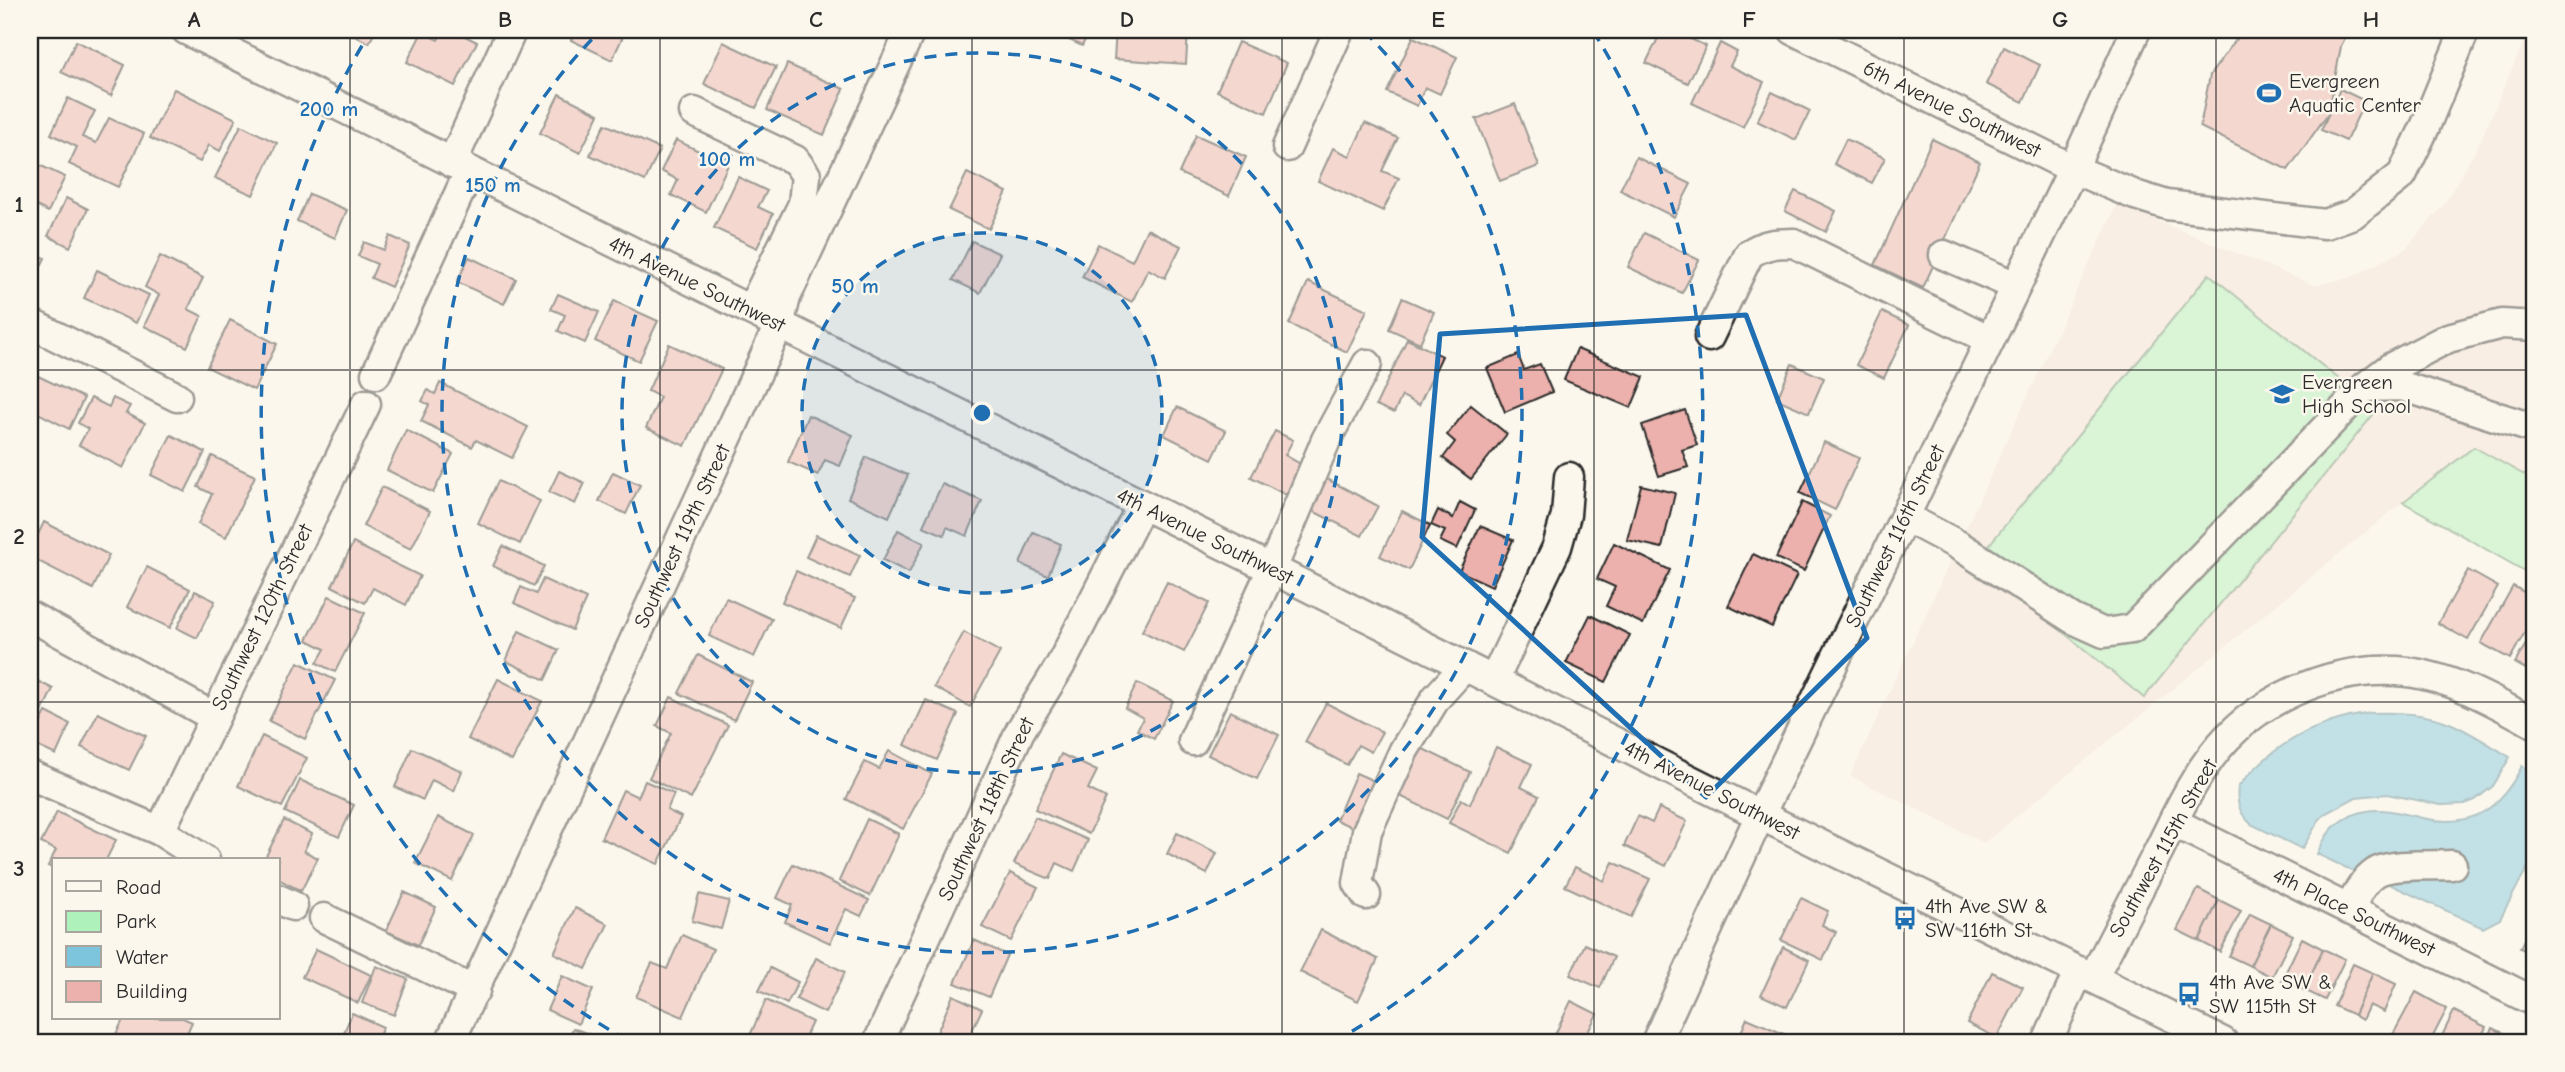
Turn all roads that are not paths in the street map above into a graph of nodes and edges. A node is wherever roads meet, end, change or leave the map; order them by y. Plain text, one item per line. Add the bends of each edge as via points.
1 (186, 30) edge
2 (512, 30) edge
3 (911, 30) edge
4 (1339, 30) edge
5 (1793, 30) edge
6 (2136, 30) edge
7 (2465, 30) edge
8 (237, 41) edge
9 (694, 113) dead end
10 (1287, 147) dead end
11 (461, 168) junction
12 (2073, 169) junction
13 (1944, 255) dead end
14 (2016, 286) junction
15 (751, 310) junction
16 (30, 323) edge
17 (779, 325) junction
18 (2535, 326) edge
19 (1709, 337) dead end
20 (1990, 340) junction
21 (1367, 364) dead end
22 (376, 374) dead end
23 (2365, 387) junction
24 (177, 397) dead end
25 (366, 404) dead end
26 (2535, 429) edge
27 (1569, 477) dead end
28 (1142, 505) junction
29 (1905, 517) junction
30 (1272, 569) junction
31 (30, 616) edge
32 (1465, 666) junction
33 (1494, 680) junction
34 (214, 717) junction
35 (2535, 724) edge
36 (1193, 741) dead end
37 (30, 775) edge
38 (1760, 815) junction
39 (2173, 822) junction
40 (160, 831) junction
41 (202, 858) edge
42 (2452, 865) dead end
43 (1366, 895) dead end
44 (2349, 910) junction
45 (324, 918) dead end
46 (2086, 975) junction
47 (475, 990) junction
48 (2535, 1002) edge
49 (450, 1042) edge
50 (878, 1042) edge
51 (1656, 1042) edge
52 (2047, 1042) edge
53 (2223, 1042) edge

1 - 8 street, 4th Avenue Southwest
2 - 11 street
3 - 17 street, Southwest 119th Street via 786,297
4 - 10 street
5 - 12 street, 6th Avenue Southwest
6 - 12 street, Southwest 116th Street
7 - 12 street, 6th Avenue Southwest via 2402,175 2353,214 2325,224 2167,205
8 - 11 street, 4th Avenue Southwest
9 - 15 street via 795,160 806,174 803,204
11 - 15 street, 4th Avenue Southwest
11 - 22 street
12 - 14 street, Southwest 116th Street
13 - 14 street
14 - 20 street, Southwest 116th Street
15 - 17 street, 4th Avenue Southwest
16 - 24 street
17 - 28 street, 4th Avenue Southwest
17 - 47 street, Southwest 119th Street
18 - 23 street via 2502,324 2448,338 2390,368
19 - 20 street via 1749,254 1773,243 1794,243
20 - 29 street, Southwest 116th Street
21 - 30 street via 1326,440
23 - 26 street via 2402,386
23 - 29 street via 2132,628 2104,633 2073,619 1958,545
25 - 34 street, Southwest 120th Street
27 - 33 street via 1557,547
28 - 30 street, 4th Avenue Southwest
28 - 50 street, Southwest 118th Street via 1060,666 1020,731
29 - 38 street, Southwest 116th Street
30 - 32 street, 4th Avenue Southwest
30 - 36 street
31 - 34 street
32 - 33 street, 4th Avenue Southwest
32 - 43 street via 1436,698 1405,750 1367,831 1358,883
33 - 38 street, 4th Avenue Southwest
34 - 40 street, Southwest 120th Street
35 - 39 street, Southwest 115th Street via 2466,689 2397,671 2348,674 2311,684 2275,700 2239,727 2211,757
37 - 40 street
38 - 46 street, 4th Avenue Southwest
38 - 51 street, Southwest 116th Street
39 - 44 street, 4th Place Southwest
39 - 46 street, Southwest 115th Street
40 - 41 street
42 - 44 street via 2377,871 2361,887
44 - 48 street, 4th Place Southwest
45 - 47 street
46 - 52 street, Southwest 115th Street
46 - 53 street, 4th Avenue Southwest
47 - 49 street, Southwest 119th Street

